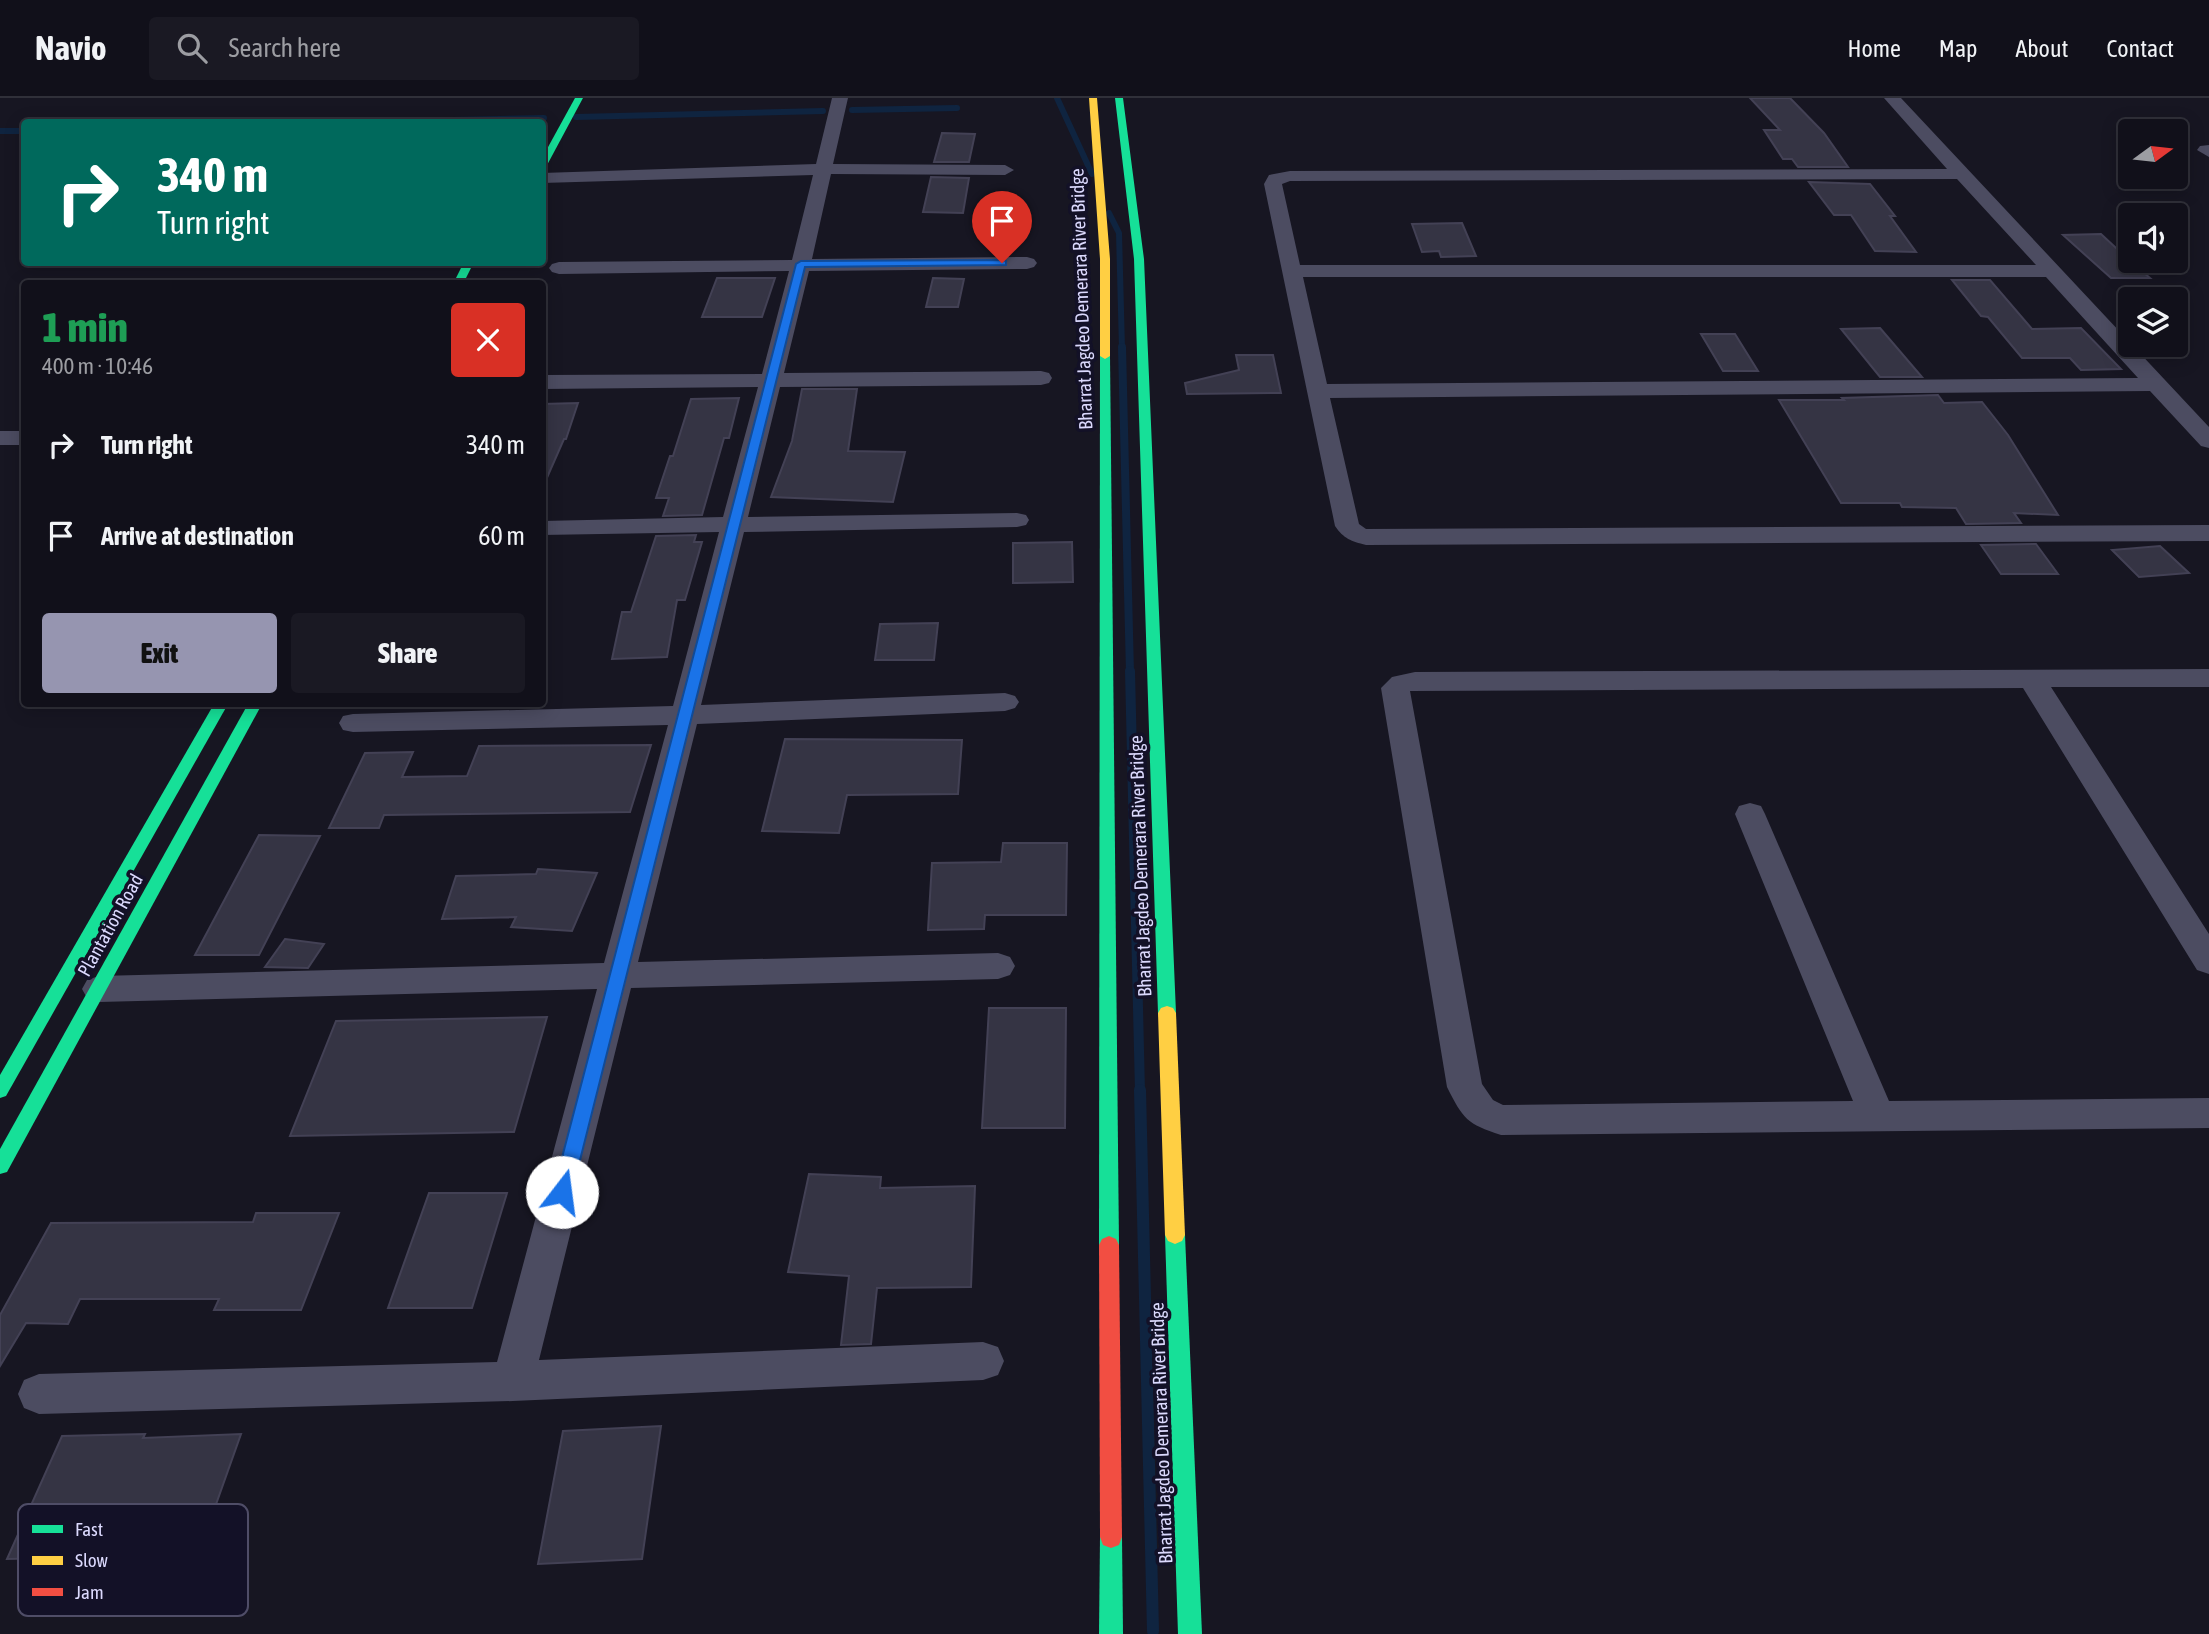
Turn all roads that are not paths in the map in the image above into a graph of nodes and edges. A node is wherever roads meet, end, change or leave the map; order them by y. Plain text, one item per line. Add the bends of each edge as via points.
1 (579, 98) edge
2 (841, 98) edge
3 (1093, 98) edge
4 (1119, 98) edge
5 (1892, 98) edge
6 (546, 160) edge
7 (824, 169) junction
8 (1005, 170) dead end
9 (1962, 174) junction
10 (546, 178) edge
11 (1027, 262) dead end
12 (801, 264) junction
13 (559, 268) dead end
14 (1291, 271) junction
15 (2052, 271) junction
16 (1041, 378) dead end
17 (546, 382) edge
18 (771, 382) junction
19 (2157, 384) junction
20 (1318, 391) junction
21 (0, 438) edge
22 (21, 438) edge
23 (2209, 440) edge
24 (1017, 520) dead end
25 (734, 525) junction
26 (546, 528) edge
27 (2209, 533) edge
28 (2209, 678) edge
29 (2032, 679) junction
30 (1005, 702) dead end
31 (219, 707) edge
32 (253, 707) edge
33 (685, 715) junction
34 (353, 723) dead end
35 (1750, 814) dead end
36 (2209, 961) edge
37 (998, 966) dead end
38 (619, 976) junction
39 (99, 989) junction
40 (0, 1091) edge
41 (2209, 1113) edge
42 (1877, 1116) junction
43 (0, 1166) edge
44 (983, 1361) dead end
45 (513, 1381) junction
46 (39, 1394) dead end
47 (1111, 1634) edge
48 (1190, 1634) edge

1 - 6 main road
2 - 7 street
3 - 47 main road, Bharrat Jagdeo Demerara River Bridge via 1105,259
4 - 48 main road, Bharrat Jagdeo Demerara River Bridge via 1139,259
5 - 9 street
7 - 8 street
7 - 10 street
7 - 12 street
9 - 14 street via 1290,176 1275,179 1273,184
9 - 15 street
11 - 12 street
12 - 13 street
12 - 18 street
14 - 15 street
14 - 20 street
15 - 19 street
16 - 18 street
17 - 18 street
18 - 25 street
19 - 20 street
19 - 23 street
20 - 27 street via 1346,526 1366,537
21 - 22 street
24 - 25 street
25 - 26 street
25 - 33 street
28 - 29 street
29 - 36 street
29 - 42 street via 1415,681 1395,688 1465,1087 1480,1111 1501,1120
30 - 33 street
31 - 40 main road, Plantation Road
32 - 39 main road, Plantation Road
33 - 34 street
33 - 38 street
35 - 42 street
37 - 38 street
38 - 39 street
38 - 45 street
39 - 43 main road, Plantation Road
41 - 42 street
44 - 45 street
45 - 46 street

